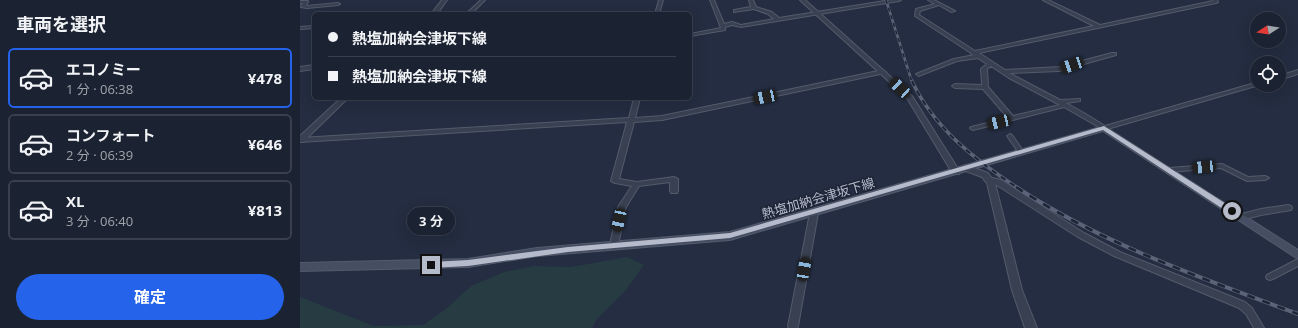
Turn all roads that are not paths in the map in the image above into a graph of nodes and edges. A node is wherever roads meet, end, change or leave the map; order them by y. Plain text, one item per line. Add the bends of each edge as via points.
1 (445, 0) edge
2 (483, 0) edge
3 (661, 0) edge
4 (712, 0) edge
5 (751, 0) edge
6 (802, 0) edge
7 (899, 0) edge
8 (930, 0) edge
9 (1054, 0) edge
10 (1215, 0) edge
11 (1046, 1) edge
12 (300, 2) edge
13 (338, 4) dead end
14 (939, 4) junction
15 (754, 8) junction
16 (736, 11) dead end
17 (953, 11) dead end
18 (436, 12) edge
19 (470, 12) edge
20 (658, 12) edge
21 (817, 14) junction
22 (778, 20) junction
23 (723, 26) junction
24 (1098, 26) junction
25 (312, 27) edge
26 (300, 28) edge
27 (692, 35) edge
28 (976, 54) junction
29 (1114, 54) dead end
30 (990, 64) junction
31 (312, 67) edge
32 (300, 69) edge
33 (883, 72) junction
34 (1003, 72) junction
35 (1298, 72) edge
36 (919, 74) dead end
37 (1286, 76) edge
38 (955, 86) dead end
39 (1250, 86) edge
40 (985, 87) junction
41 (343, 100) edge
42 (637, 100) edge
43 (1078, 100) dead end
44 (1059, 102) junction
45 (1066, 105) junction
46 (1012, 119) junction
47 (632, 120) junction
48 (973, 128) dead end
49 (1104, 128) junction
50 (1010, 136) dead end
51 (300, 140) edge
52 (1022, 152) junction
53 (966, 168) junction
54 (1169, 170) junction
55 (956, 172) junction
56 (1265, 178) dead end
57 (988, 179) junction
58 (637, 184) junction
59 (674, 191) dead end
60 (1288, 208) dead end
61 (814, 212) junction
62 (1241, 218) junction
63 (614, 245) junction
64 (1298, 255) edge
65 (1298, 262) edge
66 (300, 267) edge
67 (1270, 278) dead end
68 (794, 326) dead end
69 (1032, 328) edge
70 (1259, 328) edge

1 - 18 street
2 - 19 street
3 - 20 street
4 - 23 street
5 - 15 street
6 - 21 street
7 - 21 street
8 - 14 street
9 - 11 street
10 - 24 street via 1216,2
11 - 24 street
12 - 13 street via 306,2 303,6 307,7
14 - 17 street
14 - 28 street via 921,9 916,14
15 - 16 street
15 - 22 street via 770,13
21 - 22 street
21 - 33 street
22 - 23 street via 741,26 731,23
23 - 27 street via 723,29
24 - 28 street
25 - 26 street
28 - 30 street
28 - 36 street
29 - 34 street via 1059,69
30 - 34 street
30 - 40 street via 984,69
31 - 32 street
33 - 47 street via 662,118
33 - 55 street via 914,102
34 - 44 street
35 - 37 street
38 - 40 street
39 - 49 street
40 - 46 street
41 - 51 street
42 - 47 street
43 - 44 street
44 - 45 street
45 - 46 street
45 - 49 street
46 - 48 street
47 - 51 street
47 - 58 street via 615,181
49 - 52 main road, 熱塩加納会津坂下線
49 - 54 main road
50 - 52 street
52 - 53 main road, 熱塩加納会津坂下線
53 - 55 main road, 熱塩加納会津坂下線
53 - 57 street via 985,175
54 - 56 street via 1222,166 1247,179
54 - 62 main road
55 - 61 main road, 熱塩加納会津坂下線
57 - 69 street via 994,190 1017,290
57 - 70 street via 998,182 1081,235 1117,254 1242,305 1249,311
58 - 59 street via 674,179
58 - 63 street via 622,207
60 - 62 street
61 - 63 main road, 熱塩加納会津坂下線 via 730,236
61 - 68 street
62 - 64 main road
63 - 66 main road, 熱塩加納会津坂下線 via 537,252 453,264
65 - 67 street

